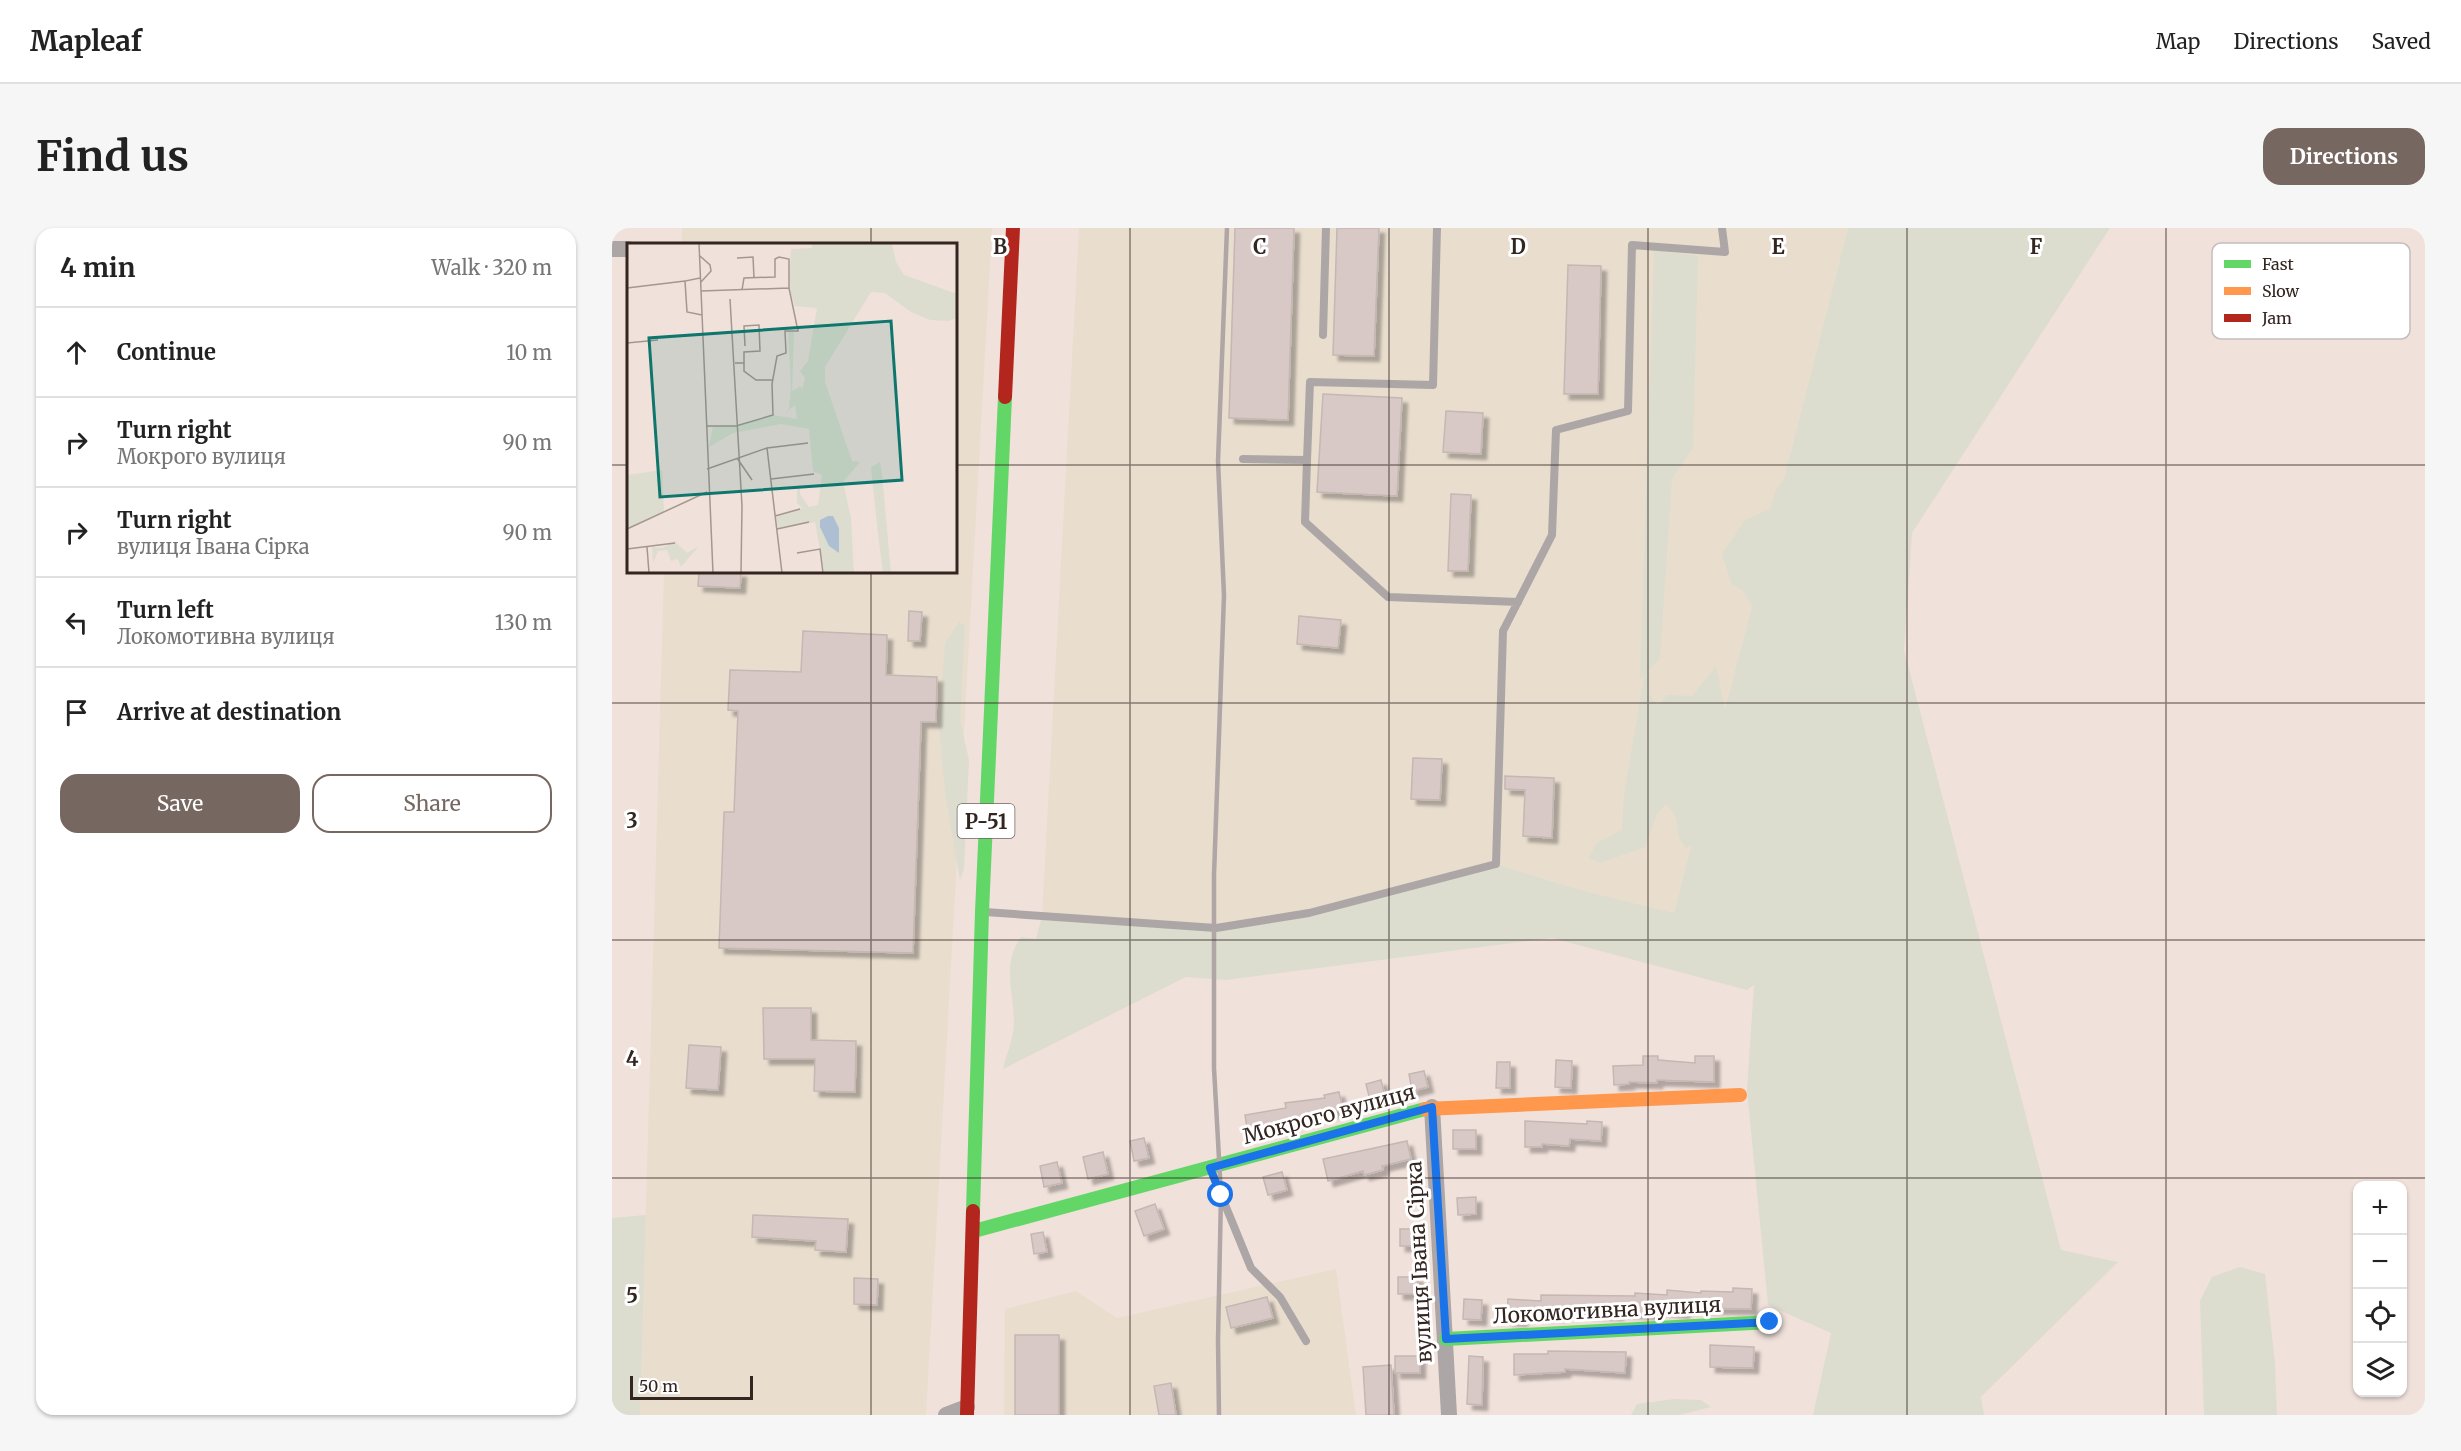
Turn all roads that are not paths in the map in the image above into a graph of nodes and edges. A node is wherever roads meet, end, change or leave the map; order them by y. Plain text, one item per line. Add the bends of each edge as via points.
1 (1013, 228) edge
2 (1326, 228) edge
3 (1437, 228) edge
4 (1722, 228) edge
5 (1323, 335) dead end
6 (1243, 459) dead end
7 (1308, 460) junction
8 (1518, 602) junction
9 (982, 912) junction
10 (1740, 1095) dead end
11 (1432, 1107) junction
12 (1210, 1168) junction
13 (974, 1231) junction
14 (1770, 1322) dead end
15 (1446, 1339) junction
16 (1306, 1341) dead end
17 (967, 1411) edge
18 (946, 1415) edge
19 (1449, 1415) edge

1 - 9 main road, Р-51
2 - 5 lane
3 - 7 lane via 1433,386 1310,382
4 - 8 lane via 1725,252 1632,245 1628,411 1556,430 1552,535
6 - 7 lane
7 - 8 lane via 1305,522 1388,597
8 - 9 lane via 1503,631 1496,864 1310,913 1216,928
9 - 13 main road, Р-51
10 - 11 main road, Мокрого вулиця
11 - 12 main road, Мокрого вулиця
11 - 15 street, вулиця Івана Сірка
12 - 13 main road, Мокрого вулиця
12 - 16 lane via 1251,1268 1280,1297
13 - 17 main road, Р-51
14 - 15 main road, Локомотивна вулиця
15 - 19 street, вулиця Івана Сірка
17 - 18 street

